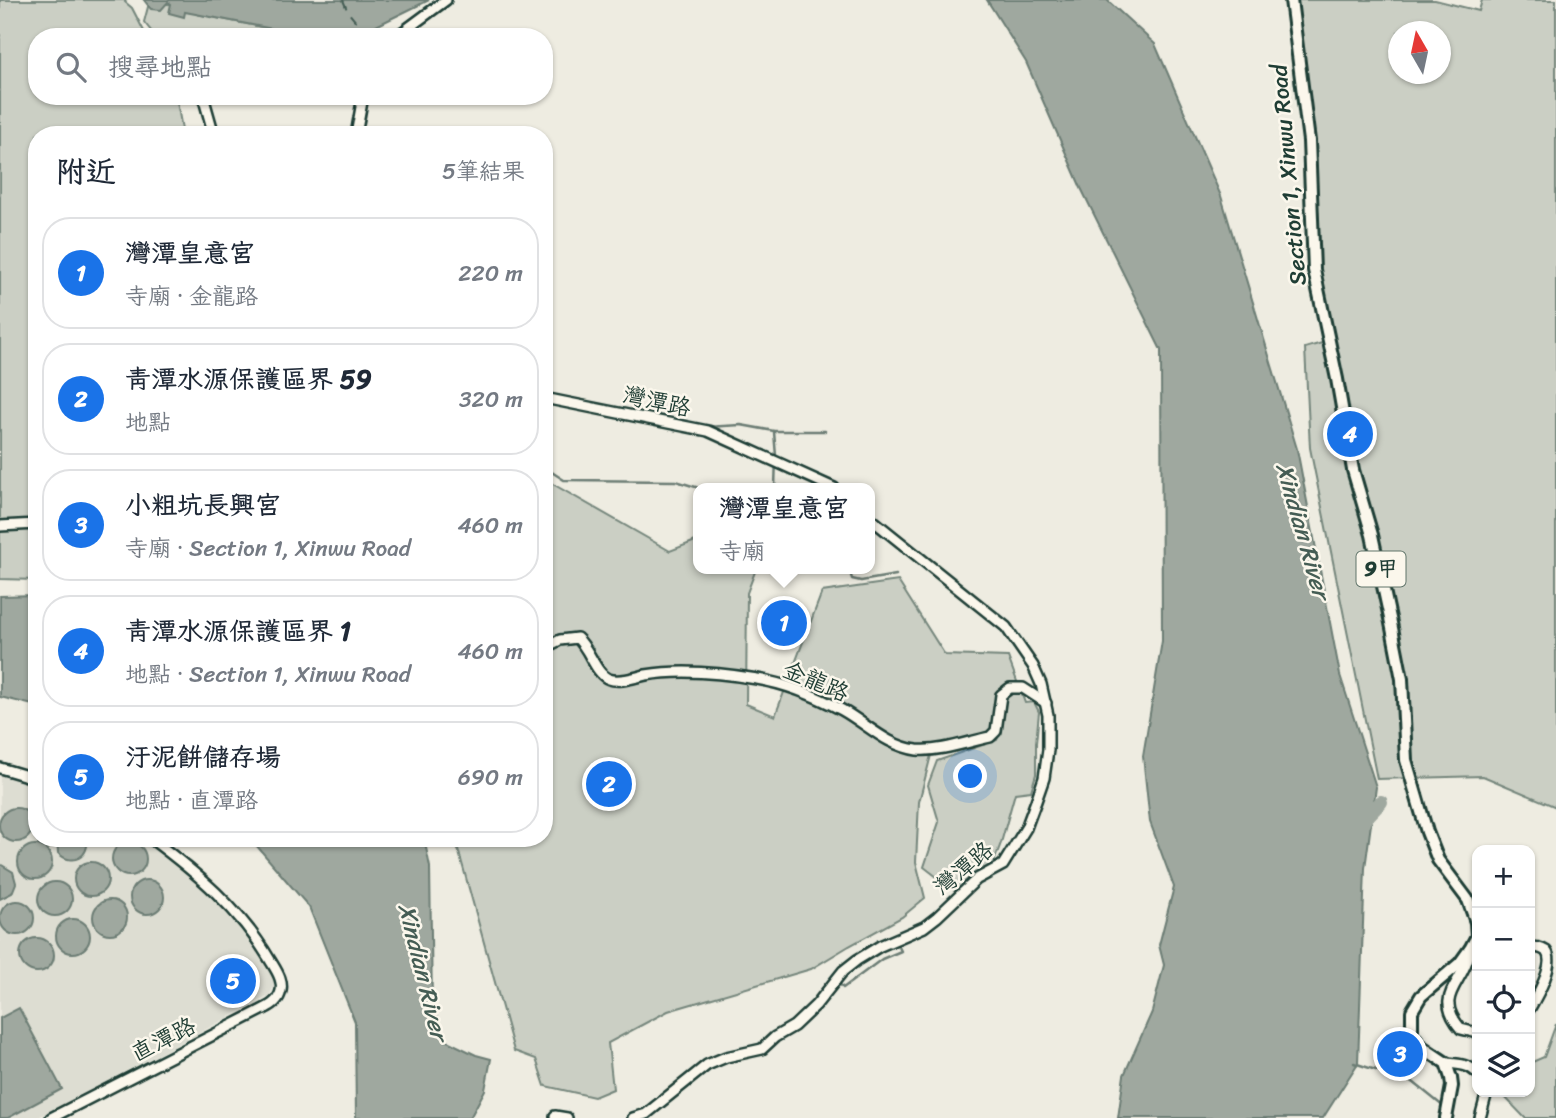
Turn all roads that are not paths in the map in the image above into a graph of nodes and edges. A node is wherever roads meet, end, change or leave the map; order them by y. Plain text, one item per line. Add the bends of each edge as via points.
1 (446, 0) edge
2 (1291, 0) edge
3 (408, 28) edge
4 (206, 105) edge
5 (361, 105) edge
6 (211, 126) edge
7 (358, 126) edge
8 (553, 400) edge
9 (823, 483) edge
10 (875, 521) edge
11 (28, 524) edge
12 (0, 526) edge
13 (553, 644) edge
14 (1046, 703) junction
15 (0, 768) edge
16 (28, 776) edge
17 (161, 847) edge
18 (1535, 948) edge
19 (1470, 949) junction
20 (1535, 999) edge
21 (1472, 1030) edge
22 (1446, 1063) junction
23 (1472, 1068) edge
24 (1486, 1097) edge
25 (555, 1116) edge
26 (51, 1118) edge
27 (567, 1118) edge
28 (632, 1118) edge
29 (1446, 1118) edge
30 (1480, 1118) edge

1 - 3 street
2 - 19 main road, Section 1, Xinwu Road / 9甲 via 1309,141 1314,270 1353,470 1375,545 1402,679 1406,760 1438,860 1468,900 1476,922 1477,936
4 - 6 street
5 - 7 street
8 - 9 street, 灣潭路 via 708,431
10 - 14 street, 灣潭路 via 1006,627 1033,666
11 - 12 street
13 - 14 street, 金龍路 via 576,638 609,679 687,672 757,679 792,688 844,711 882,738 916,750 990,737 996,731 1001,695 1010,688 1023,688
14 - 28 street, 灣潭路 via 1044,778 1026,828 1003,865 977,880 924,927 857,960 793,1027 762,1049 707,1065 646,1114
15 - 16 street
17 - 26 street, 直潭路 via 219,894 259,940 279,976 280,995 260,1011
18 - 20 street via 1543,948 1551,959
19 - 21 street via 1447,1000 1461,1029
19 - 22 main road via 1421,996 1412,1011 1412,1034
22 - 23 street
22 - 29 main road via 1452,1086
24 - 30 street
25 - 27 street

